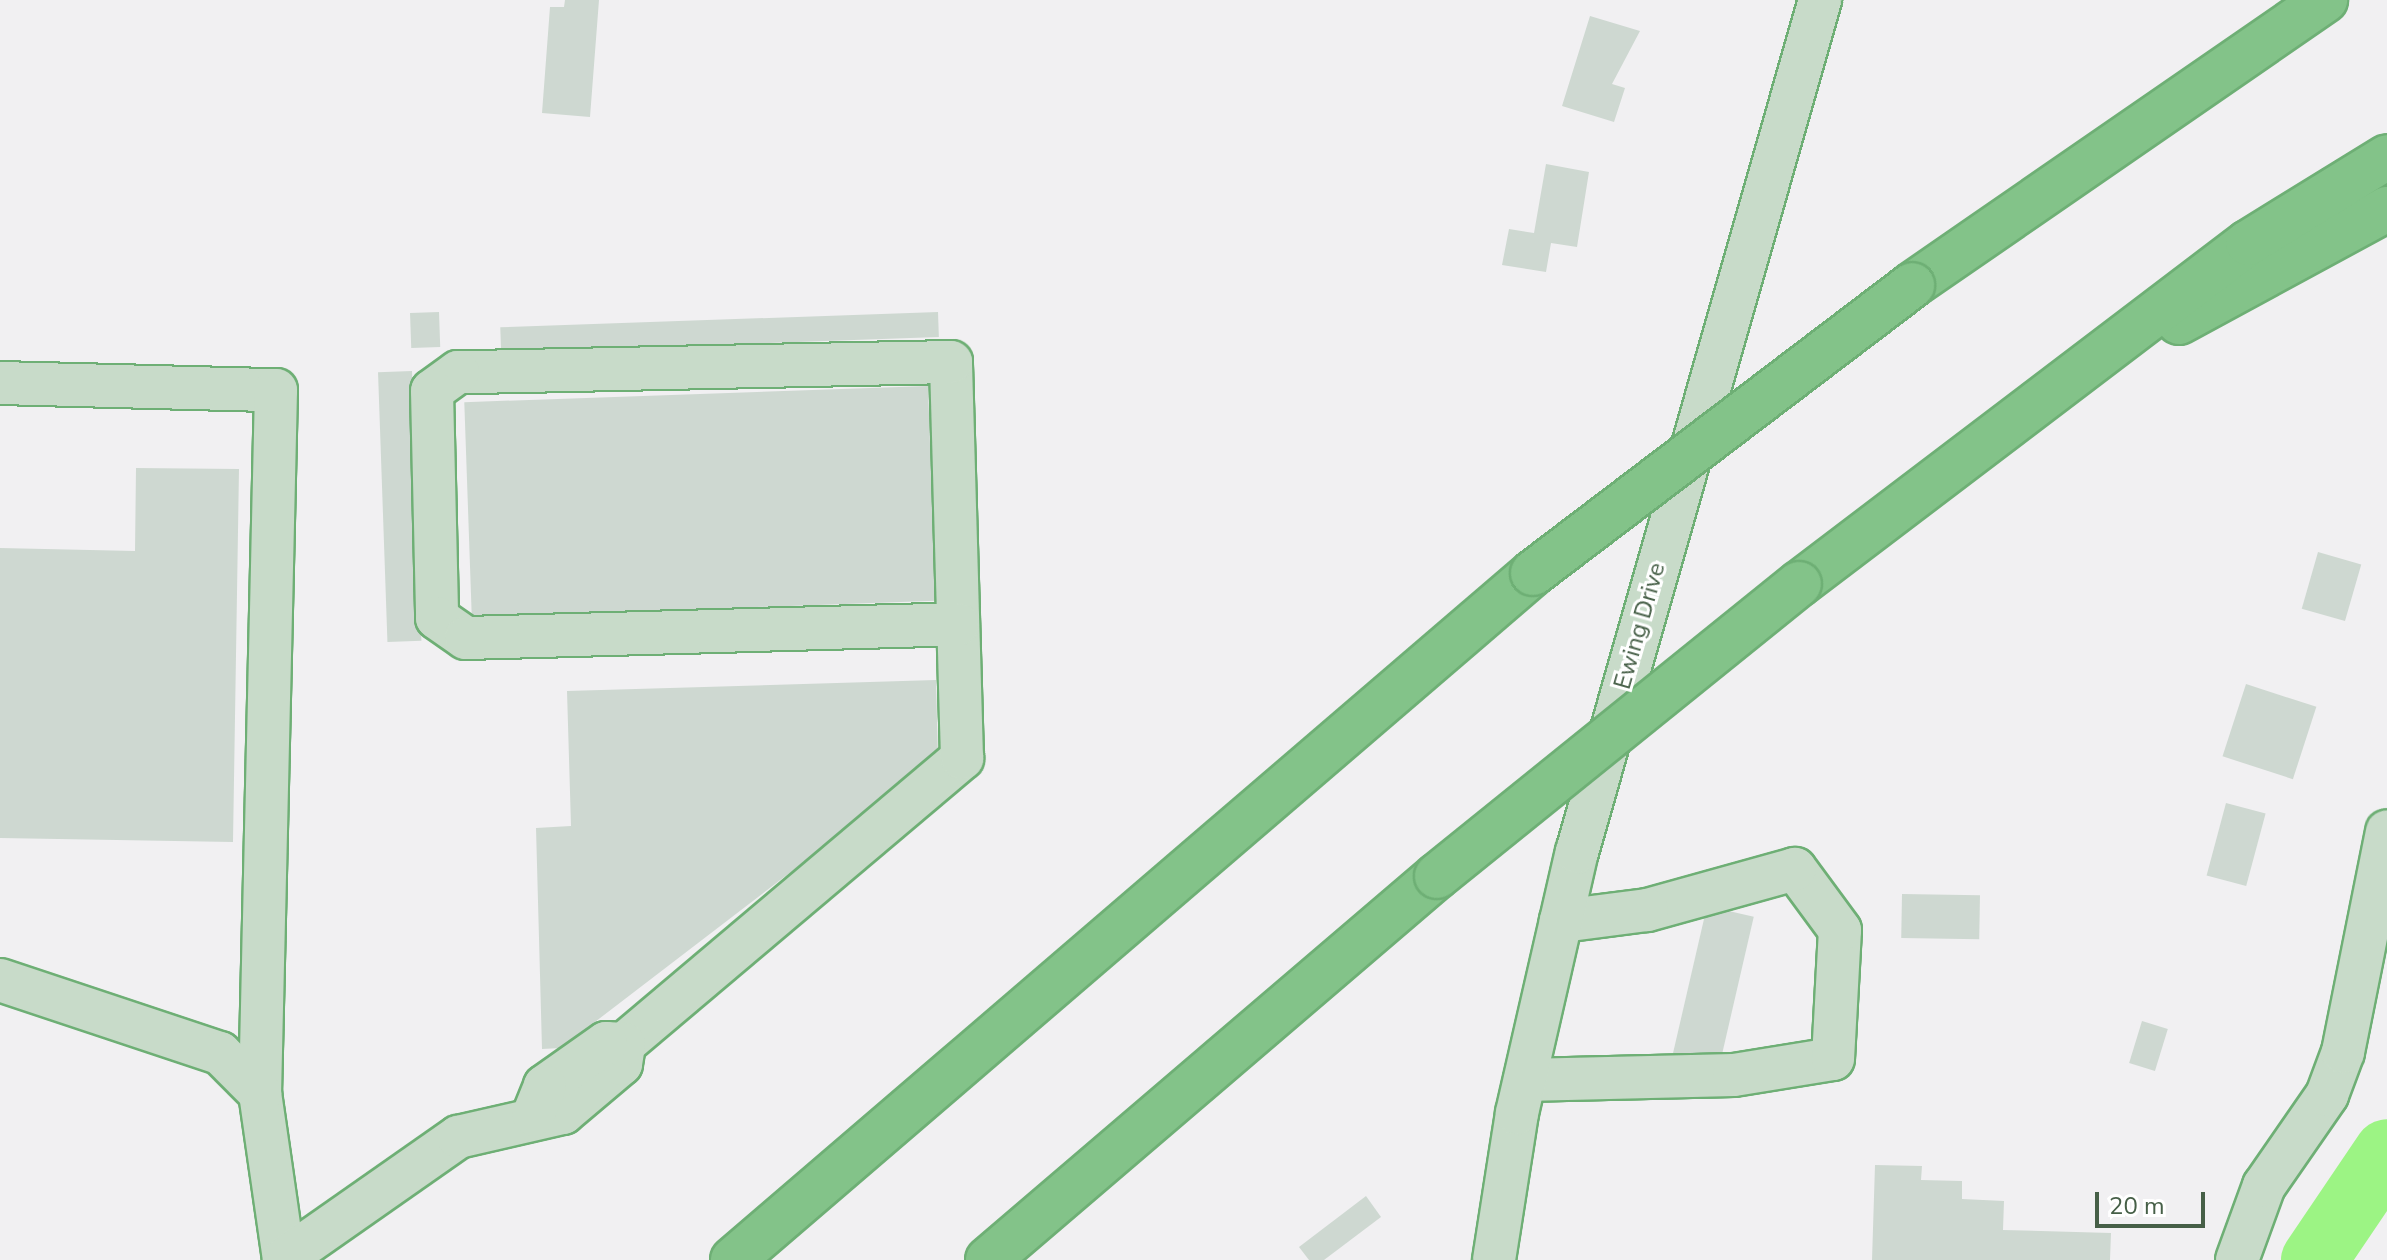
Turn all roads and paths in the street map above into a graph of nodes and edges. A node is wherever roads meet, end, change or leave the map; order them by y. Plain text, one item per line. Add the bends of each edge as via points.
1 (1820, 0) edge
2 (2325, 0) edge
3 (2360, 0) edge
4 (2200, 92) junction
5 (2387, 157) edge
6 (2387, 209) edge
7 (0, 383) edge
8 (2029, 404) junction
9 (958, 624) junction
10 (2387, 831) edge
11 (1561, 921) junction
12 (0, 980) edge
13 (1525, 1080) junction
14 (260, 1093) junction
15 (284, 1259) edge
16 (733, 1260) edge
17 (988, 1260) edge
18 (1494, 1260) edge
19 (2237, 1260) edge

1 - 11 street, Ewing Drive
2 - 4 highway
3 - 4 highway
4 - 16 highway, bridge via 1912,285 1533,573
5 - 8 highway via 2248,243
6 - 8 highway
7 - 14 street via 276,390
8 - 17 highway, bridge via 1437,876
9 - 9 street via 951,362 458,372 432,391 437,618 466,638
9 - 15 street via 962,758 624,1044 621,1064 563,1113 533,1115 458,1137
10 - 19 street via 2343,1052 2327,1095 2264,1186
11 - 13 street, Ewing Drive
11 - 13 street via 1647,910 1795,869 1840,930 1833,1059 1734,1075
12 - 14 street via 220,1053
13 - 18 street, Ewing Drive
14 - 15 street

